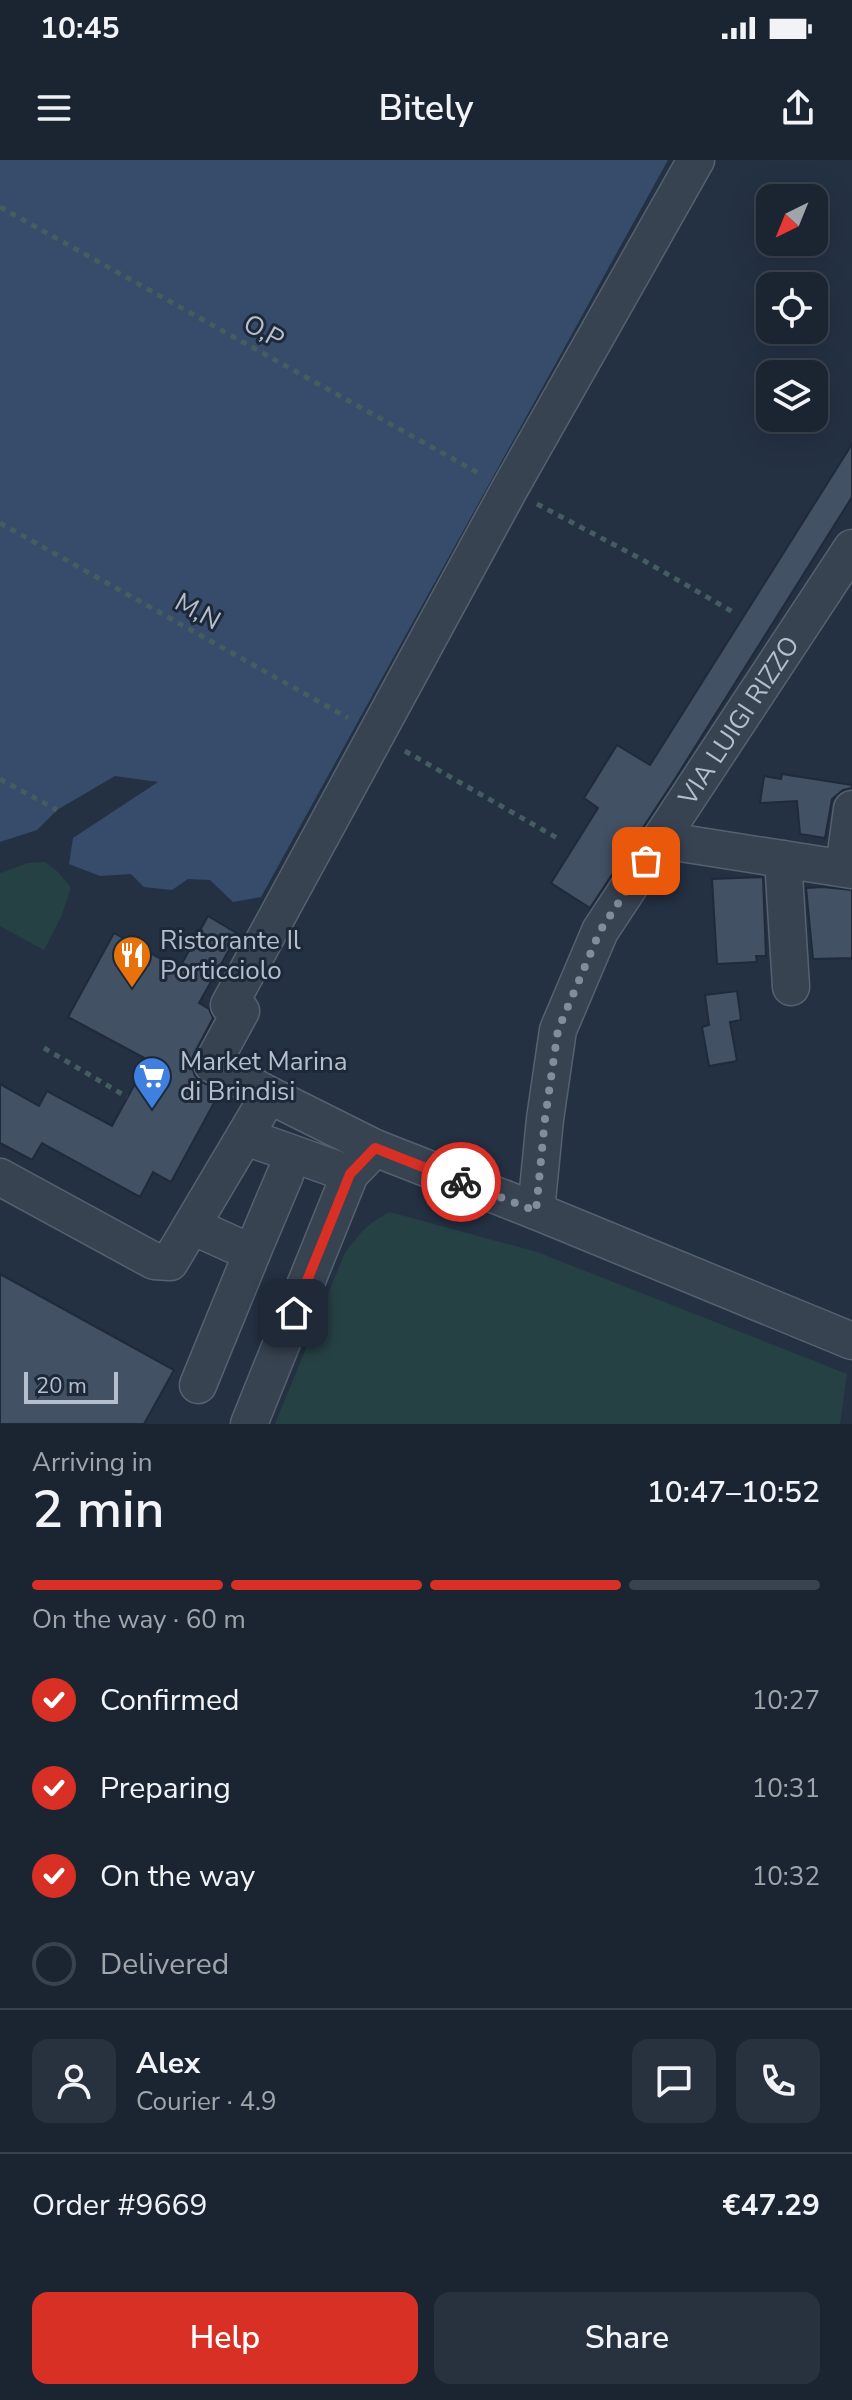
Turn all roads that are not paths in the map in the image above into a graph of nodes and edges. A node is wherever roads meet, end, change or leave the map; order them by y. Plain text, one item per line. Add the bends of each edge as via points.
1 (696, 160) edge
2 (852, 548) edge
3 (852, 809) edge
4 (661, 838) junction
5 (783, 859) junction
6 (848, 869) edge
7 (791, 987) dead end
8 (269, 1095) junction
9 (246, 1137) junction
10 (375, 1148) junction
11 (350, 1174) junction
12 (285, 1175) dead end
13 (0, 1177) edge
14 (536, 1211) junction
15 (192, 1226) junction
16 (252, 1253) junction
17 (852, 1341) edge
18 (198, 1385) dead end
19 (249, 1424) edge

1 - 8 street via 509,490 229,1005 241,1011 212,1064
2 - 4 street, VIA LUIGI RIZZO
3 - 6 street
4 - 5 street
4 - 14 street, VIA LUIGI RIZZO via 600,931 558,1030
5 - 6 street
5 - 7 street
8 - 9 street
8 - 10 street
9 - 11 street
9 - 15 street
10 - 11 street
10 - 14 street
11 - 19 street
12 - 16 street
13 - 15 street via 154,1261 170,1262
14 - 17 street
15 - 16 street
16 - 18 street

